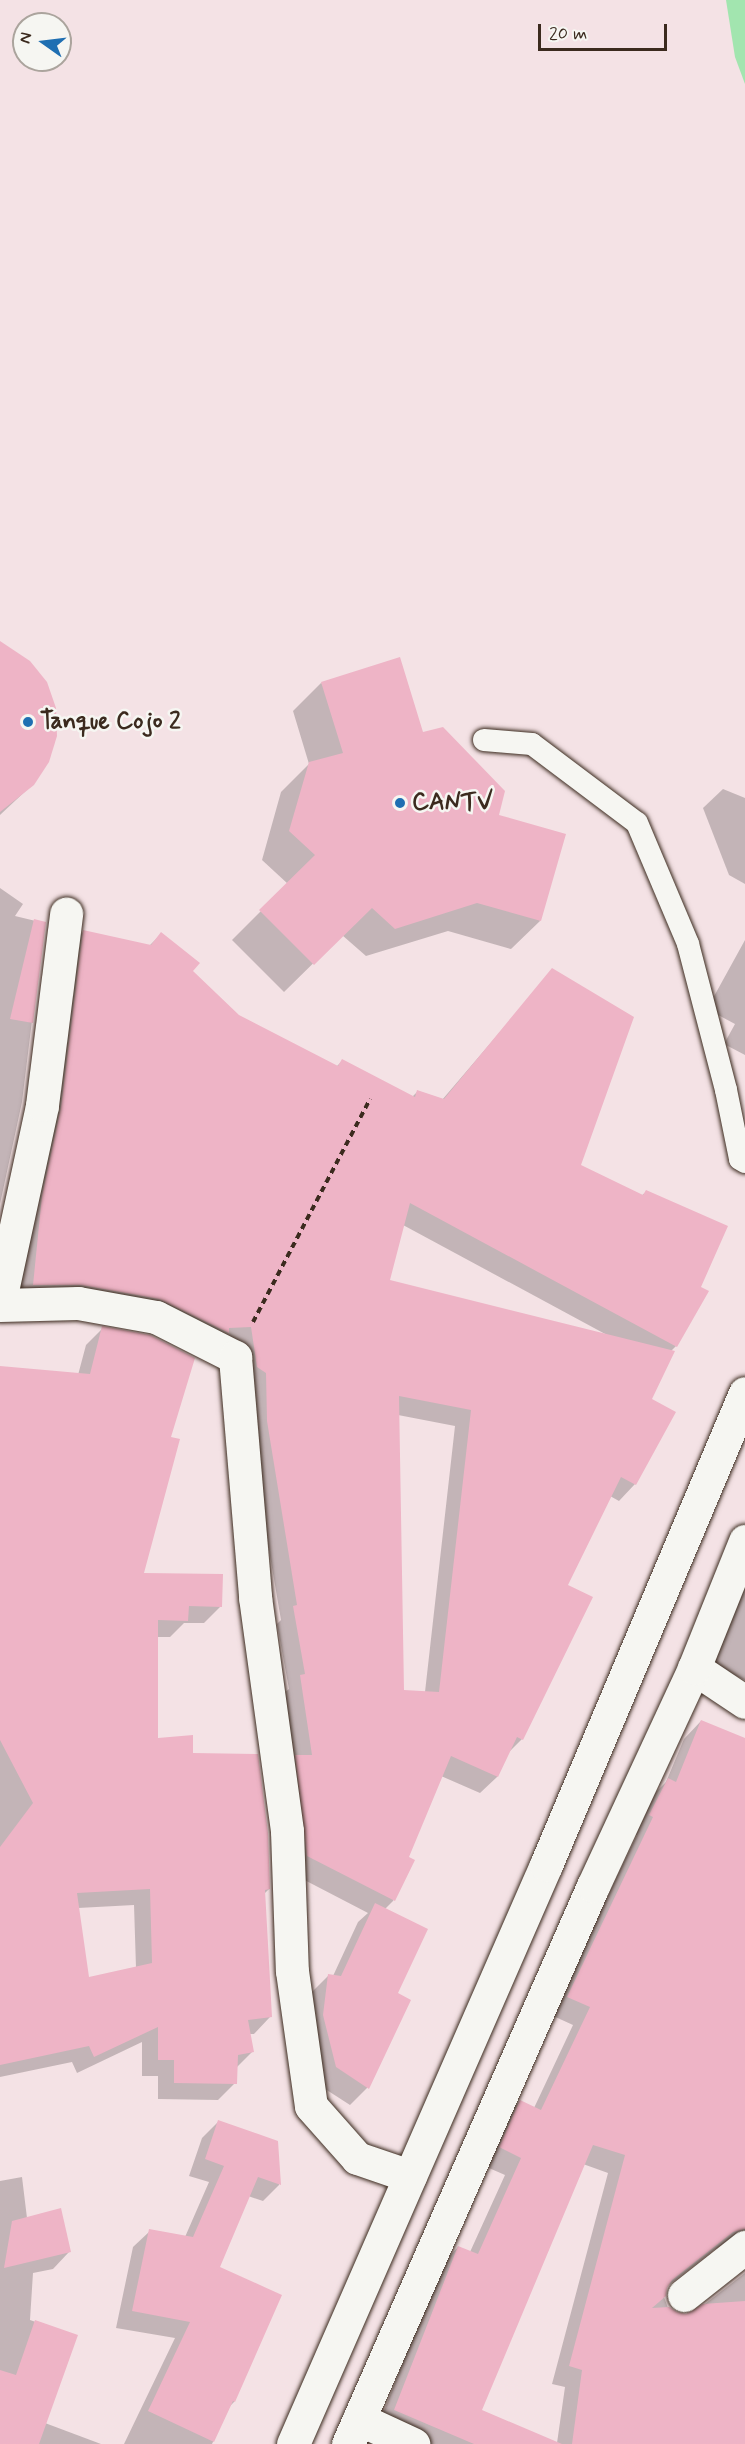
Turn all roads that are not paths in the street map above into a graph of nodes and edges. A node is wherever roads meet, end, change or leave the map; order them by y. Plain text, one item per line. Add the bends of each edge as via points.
1 (484, 740) dead end
2 (66, 914) dead end
3 (745, 1162) edge
4 (0, 1300) edge
5 (0, 1305) edge
6 (745, 1393) edge
7 (745, 1541) edge
8 (694, 1668) junction
9 (745, 1702) edge
10 (410, 2176) junction
11 (745, 2247) edge
12 (684, 2295) dead end
13 (353, 2432) edge
14 (293, 2444) edge
15 (413, 2444) edge

1 - 3 lane via 532,744 637,823 688,944 740,1160
2 - 4 street via 42,1105
5 - 10 street via 78,1303 156,1317 235,1357 255,1597 287,1831 292,1971 311,2106 357,2158
6 - 10 street
7 - 8 street
8 - 9 street
8 - 13 street via 593,1886
10 - 14 street
11 - 12 street
13 - 15 street

